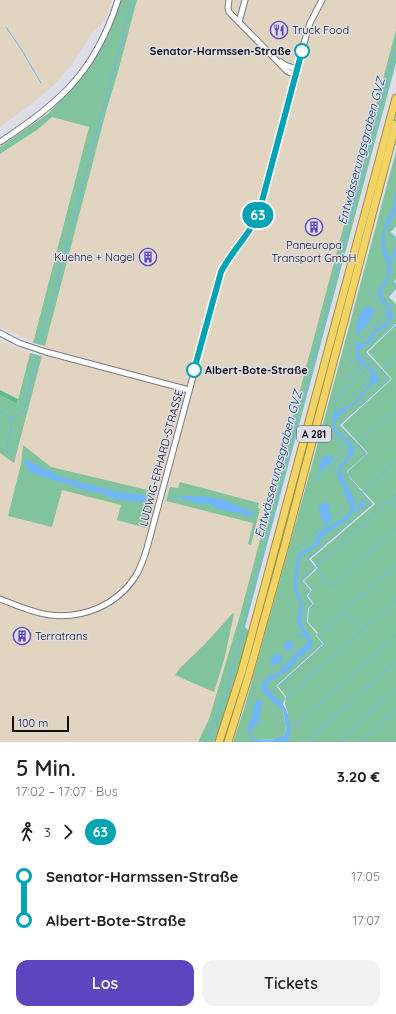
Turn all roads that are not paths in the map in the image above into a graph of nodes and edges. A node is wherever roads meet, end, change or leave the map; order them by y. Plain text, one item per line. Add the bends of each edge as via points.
1 (118, 0) edge
2 (229, 0) edge
3 (245, 0) edge
4 (322, 0) edge
5 (239, 22) junction
6 (274, 56) junction
7 (297, 69) junction
8 (295, 75) junction
9 (396, 98) edge
10 (396, 124) edge
11 (0, 142) edge
12 (0, 334) edge
13 (189, 390) junction
14 (0, 599) edge
15 (219, 742) edge
16 (228, 742) edge

1 - 11 street via 97,50 78,78 45,111
2 - 5 street via 229,12
3 - 5 street
4 - 7 street, LUDWIG-ERHARD-STRASSE via 310,23
5 - 6 street
6 - 7 street via 285,65
6 - 8 street via 287,71
7 - 8 street, LUDWIG-ERHARD-STRASSE
8 - 13 street, LUDWIG-ERHARD-STRASSE via 258,216 221,272
9 - 15 highway, A 281 via 242,671
10 - 16 highway, A 281 via 286,541
12 - 13 street via 47,352
13 - 14 street, LUDWIG-ERHARD-STRASSE via 147,548 142,564 129,585 98,609 67,616 49,615

